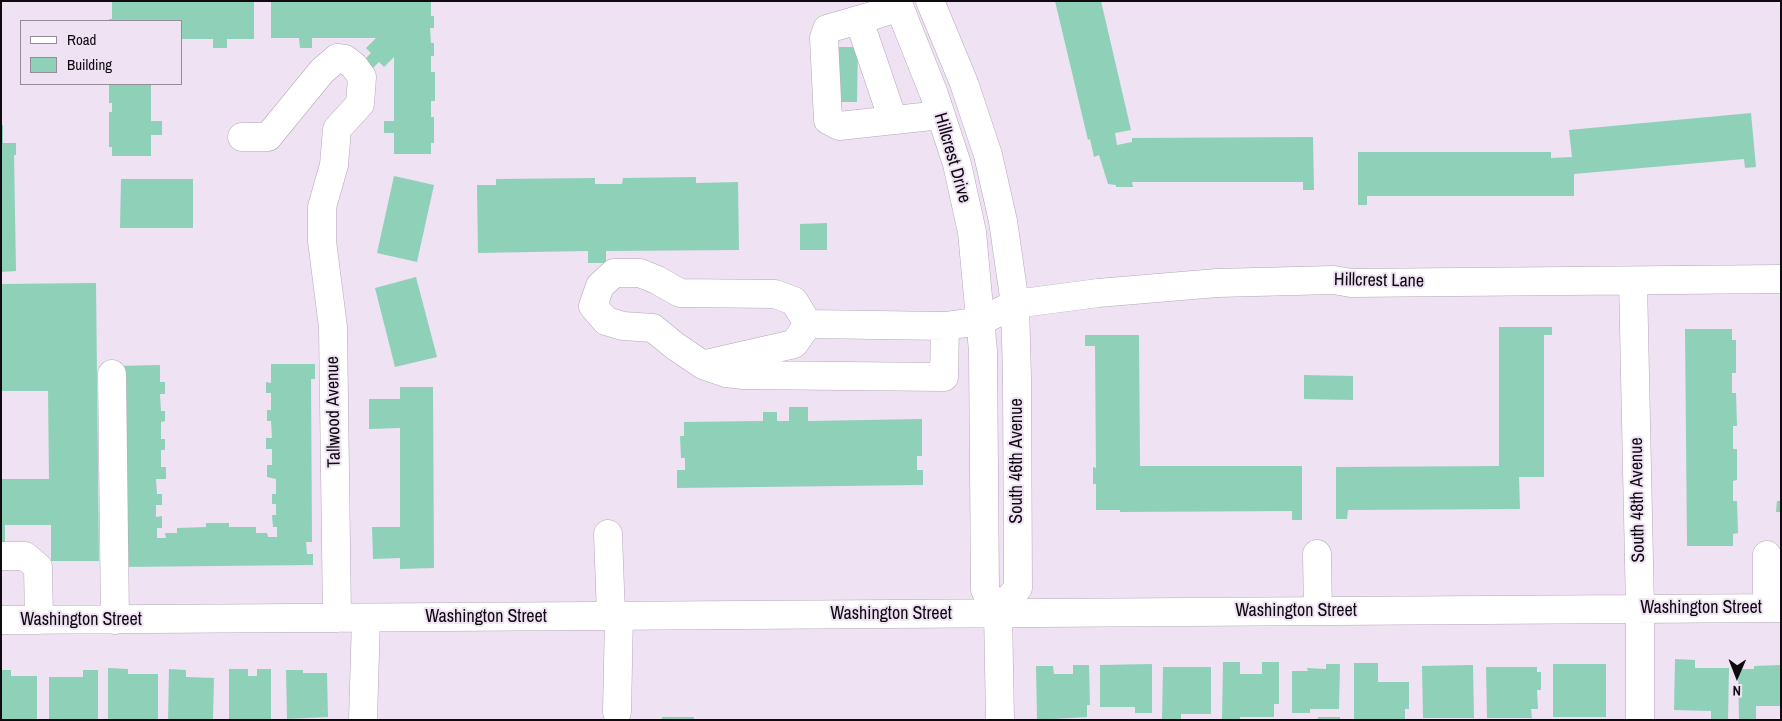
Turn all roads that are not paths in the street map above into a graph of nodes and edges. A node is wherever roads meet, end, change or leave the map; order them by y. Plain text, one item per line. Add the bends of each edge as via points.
1 (930, 1) edge
2 (898, 4) edge
3 (859, 20) junction
4 (941, 115) junction
5 (893, 120) junction
6 (242, 137) dead end
7 (1781, 279) edge
8 (1633, 281) junction
9 (1015, 304) junction
10 (982, 321) junction
11 (808, 324) junction
12 (945, 326) junction
13 (702, 365) junction
14 (112, 374) dead end
15 (608, 534) dead end
16 (1317, 554) dead end
17 (1767, 555) dead end
18 (1, 556) edge
19 (1774, 608) edge
20 (1640, 609) junction
21 (1318, 611) junction
22 (998, 612) junction
23 (615, 616) junction
24 (337, 618) junction
25 (366, 618) junction
26 (1, 620) edge
27 (39, 620) junction
28 (116, 620) junction
29 (617, 712) dead end
30 (363, 720) edge
31 (1000, 720) edge
32 (1640, 720) edge

1 - 9 street, Hillcrest Drive via 964,83 988,155 1003,222
2 - 3 street
2 - 4 street, Hillcrest Drive
3 - 5 street
3 - 5 street via 827,29 824,38 828,120 838,126
4 - 5 street
4 - 10 street, Hillcrest Drive via 957,164 972,232
6 - 24 street, Tallwood Avenue via 268,137 322,71 337,58 345,59 362,77 360,104 337,129 334,166 322,207 322,241 334,327
7 - 8 street, Hillcrest Lane
8 - 9 street, Hillcrest Lane via 1217,283
8 - 20 street, South 48th Avenue
9 - 10 street, Hillcrest Lane
9 - 22 street, South 46th Avenue via 1018,588
10 - 12 street, Hillcrest Lane
10 - 22 street, South 46th Avenue via 985,590
11 - 12 street, Hillcrest Lane
11 - 13 street via 794,344
11 - 13 street via 794,301 775,294 680,293 640,273 614,273 600,286 593,306 606,321 653,328
12 - 13 street via 944,377 744,375 726,374
14 - 28 street
15 - 23 street
16 - 21 street
17 - 19 street
18 - 27 street via 25,556 38,567
19 - 20 street, Washington Street
20 - 21 street, Washington Street
20 - 32 street, South 48th Avenue
21 - 22 street, Washington Street
22 - 23 street, Washington Street
22 - 31 street, South 46th Avenue
23 - 25 street, Washington Street
23 - 29 street
24 - 25 street, Washington Street
24 - 28 street, Washington Street
25 - 30 street
26 - 27 street, Washington Street
27 - 28 street, Washington Street

